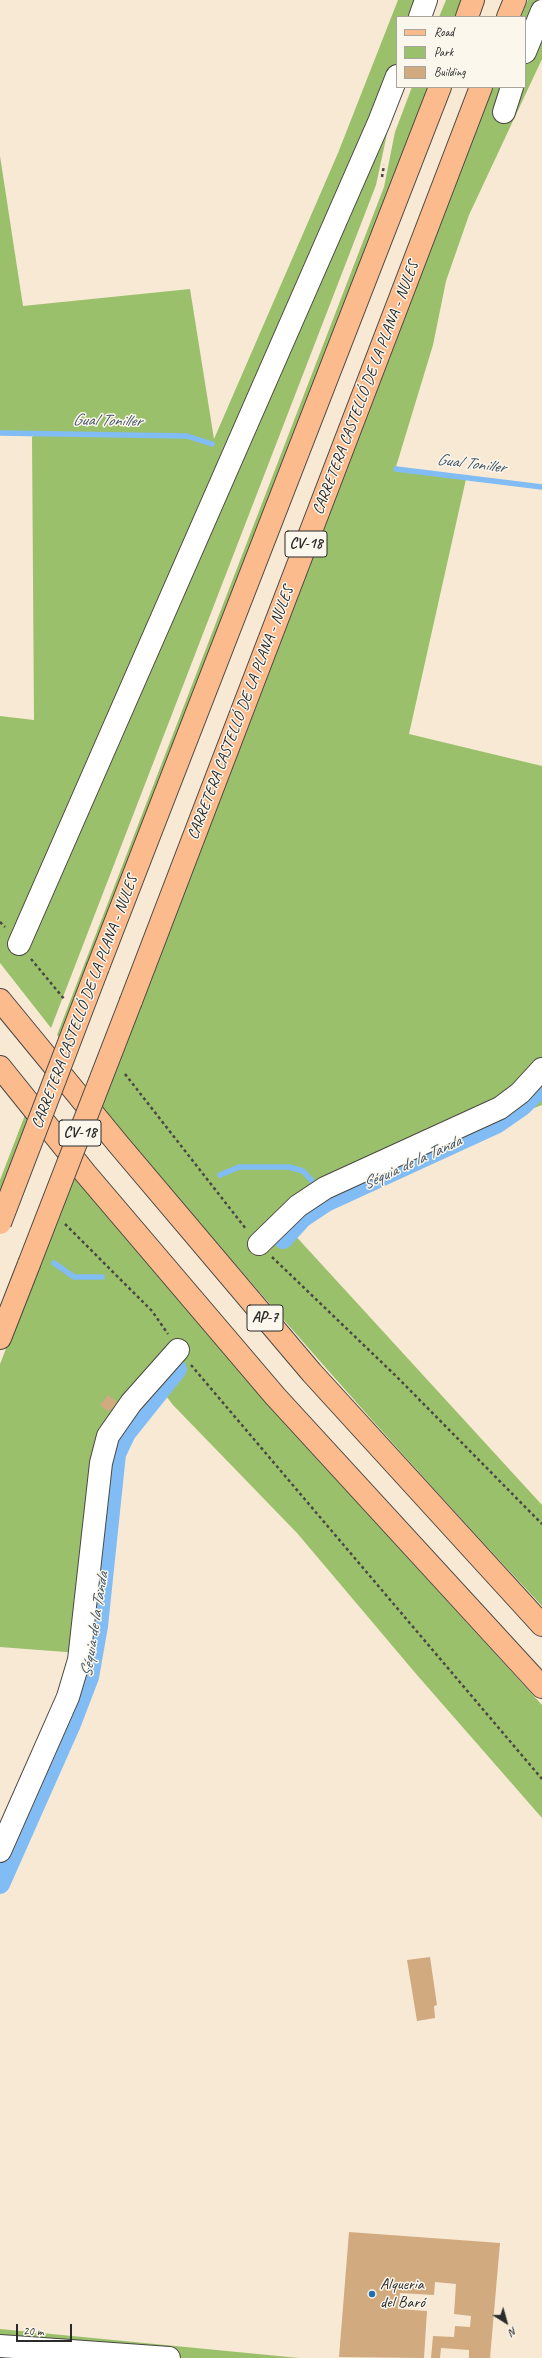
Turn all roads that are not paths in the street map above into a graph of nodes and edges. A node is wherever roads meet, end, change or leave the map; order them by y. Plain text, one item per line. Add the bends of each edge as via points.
1 (426, 0) edge
2 (474, 0) edge
3 (515, 0) edge
4 (542, 11) edge
5 (420, 16) edge
6 (467, 16) edge
7 (508, 16) edge
8 (526, 50) edge
9 (396, 79) edge
10 (440, 88) edge
11 (481, 88) edge
12 (512, 88) edge
13 (504, 112) dead end
14 (19, 944) dead end
15 (0, 1000) edge
16 (0, 1066) edge
17 (542, 1069) edge
18 (0, 1223) edge
19 (259, 1244) dead end
20 (0, 1338) edge
21 (178, 1350) road end
22 (542, 1625) edge
23 (542, 1687) edge
24 (0, 1851) edge
25 (0, 2346) edge
26 (169, 2358) edge

1 - 5 street
2 - 6 main road
3 - 7 main road
4 - 8 street
9 - 14 street
10 - 18 main road, CARRETERA CASTELLÓ DE LA PLANA - NULES / CV-18, bridge
11 - 20 main road, CARRETERA CASTELLÓ DE LA PLANA - NULES / CV-18, bridge
12 - 13 street
15 - 22 main road, AP-7 via 312,1373
16 - 23 main road, AP-7 via 86,1174 275,1396
17 - 19 street via 520,1093 500,1108 325,1188 298,1206
21 - 24 street via 131,1403 108,1436 100,1463 79,1660 68,1697
25 - 26 street

